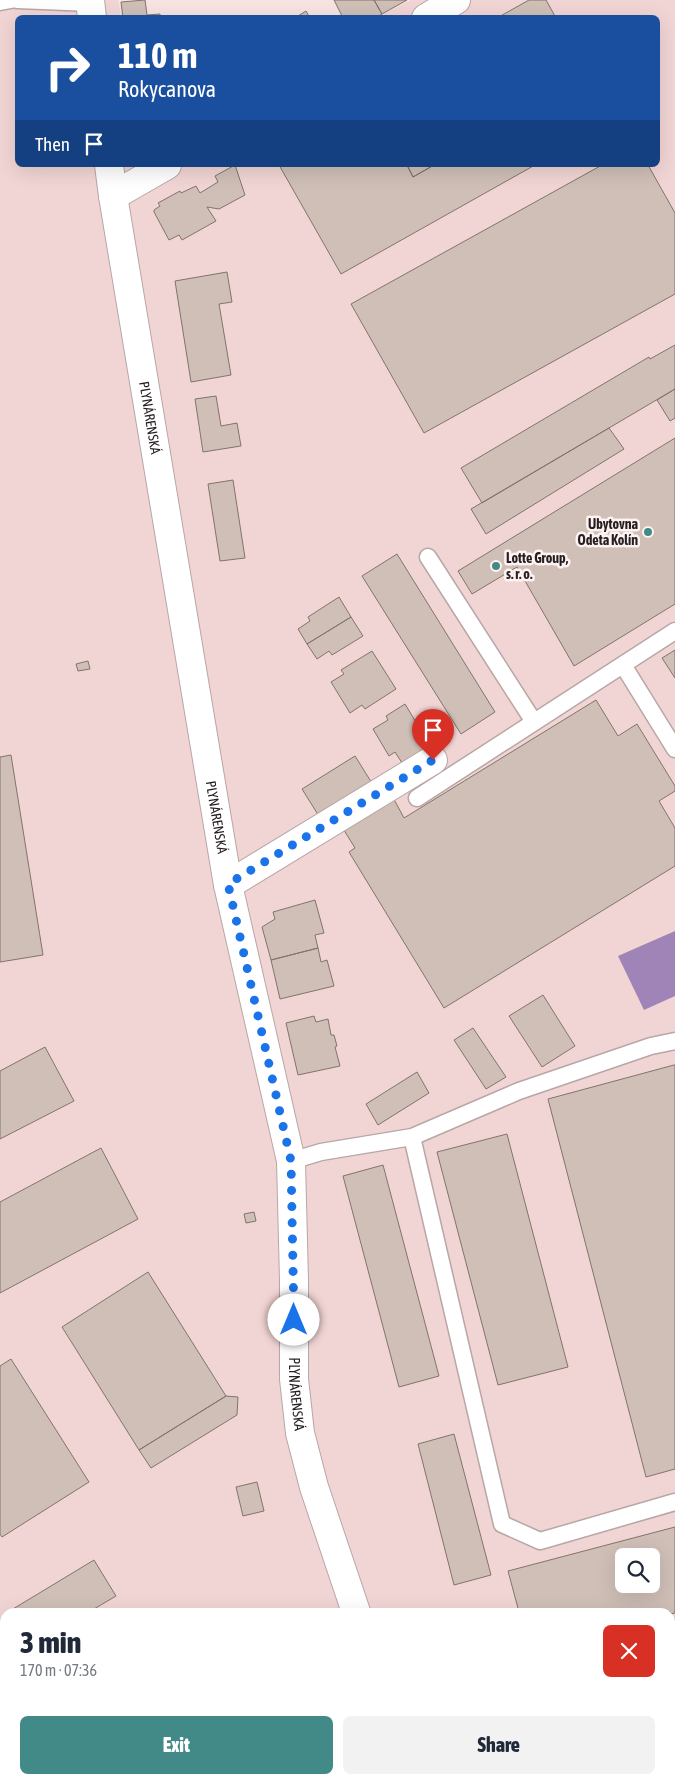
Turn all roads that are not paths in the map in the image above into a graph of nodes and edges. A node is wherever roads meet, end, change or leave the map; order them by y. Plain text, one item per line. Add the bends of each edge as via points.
1 (11, 0) edge
2 (17, 0) edge
3 (456, 0) edge
4 (0, 2) edge
5 (91, 7) edge
6 (431, 15) edge
7 (109, 167) edge
8 (164, 167) edge
9 (113, 196) junction
10 (428, 557) dead end
11 (675, 631) edge
12 (623, 665) junction
13 (534, 722) junction
14 (675, 749) edge
15 (433, 760) dead end
16 (417, 798) dead end
17 (228, 884) junction
18 (675, 1041) edge
19 (412, 1137) junction
20 (291, 1161) junction
21 (675, 1502) edge
22 (355, 1608) edge

1 - 4 lane
2 - 5 lane
3 - 6 street
7 - 9 street, PLYNÁRENSKÁ
8 - 9 street
9 - 17 street, PLYNÁRENSKÁ
10 - 13 lane
11 - 12 lane
12 - 13 lane
12 - 14 lane
13 - 16 lane
15 - 17 street
17 - 20 street, PLYNÁRENSKÁ
18 - 19 lane via 651,1046 519,1091
19 - 20 lane via 329,1150
19 - 21 lane via 502,1524 540,1541
20 - 22 street, PLYNÁRENSKÁ via 294,1379 300,1433 314,1488

